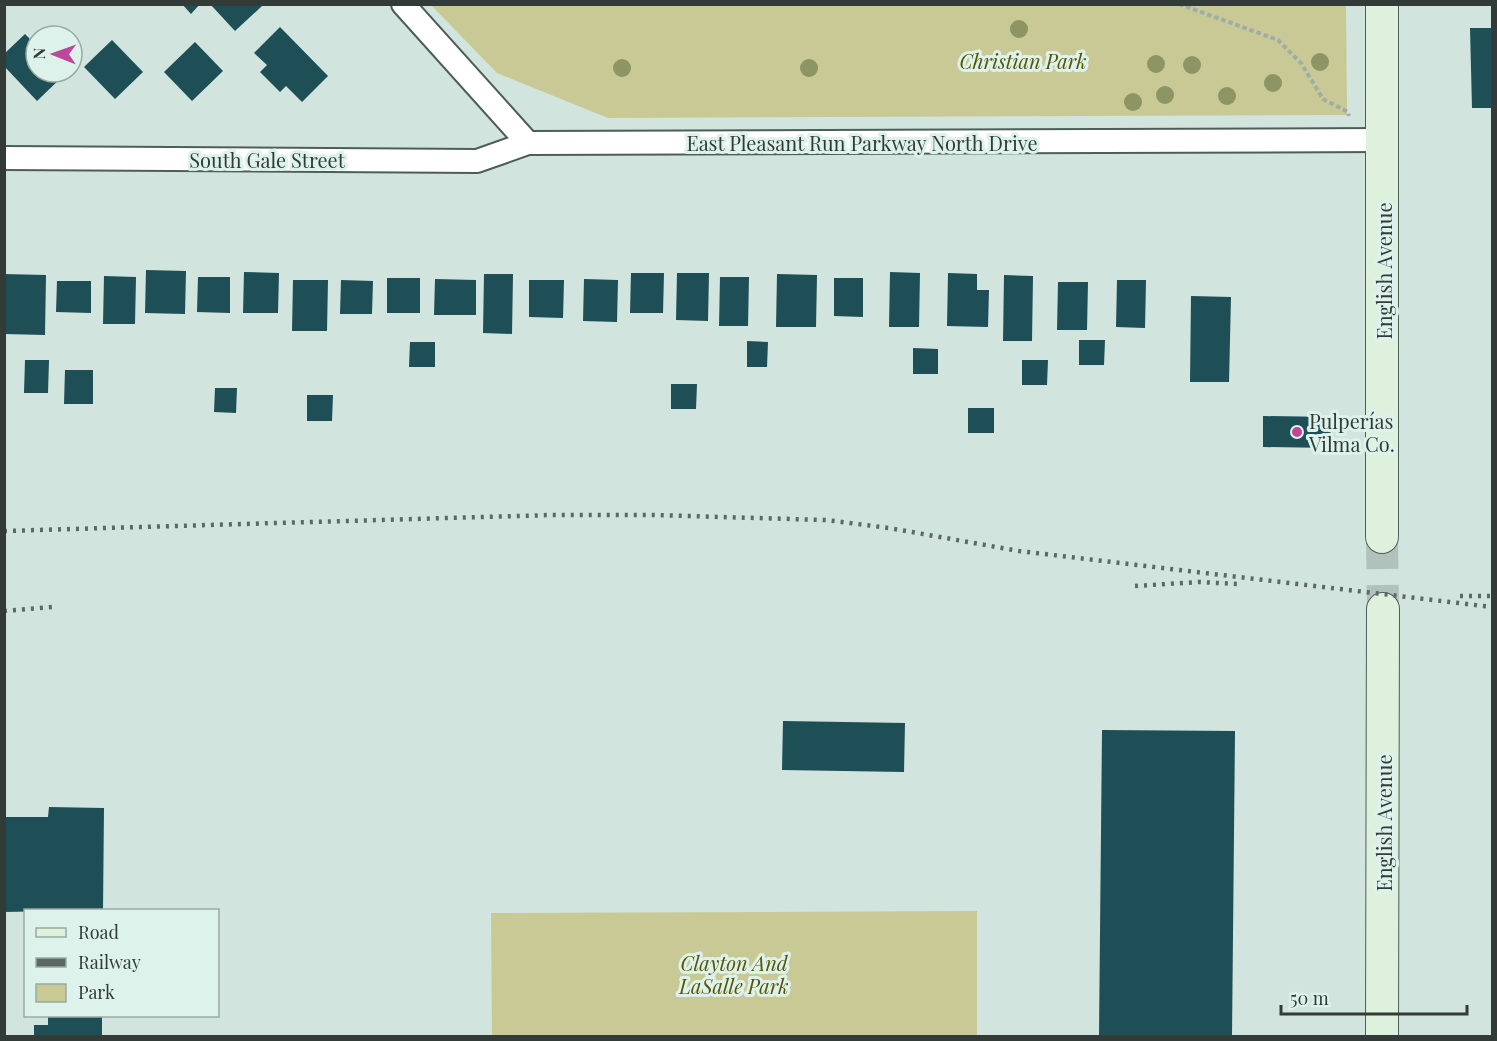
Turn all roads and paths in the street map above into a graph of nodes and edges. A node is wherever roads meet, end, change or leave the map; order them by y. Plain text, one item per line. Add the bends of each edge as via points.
1 (403, 4) edge
2 (1179, 4) edge
3 (1382, 4) edge
4 (1369, 140) junction
5 (528, 143) junction
6 (4, 158) edge
7 (1382, 537) tunnel mouth
8 (1383, 609) tunnel mouth
9 (1382, 1036) edge

1 - 5 street
2 - 4 path via 1278,40 1301,63 1323,99 1347,112
3 - 4 main road, English Avenue
4 - 5 street, East Pleasant Run Parkway North Drive
4 - 7 main road, English Avenue
5 - 6 street, South Gale Street via 477,161
8 - 9 main road, English Avenue

